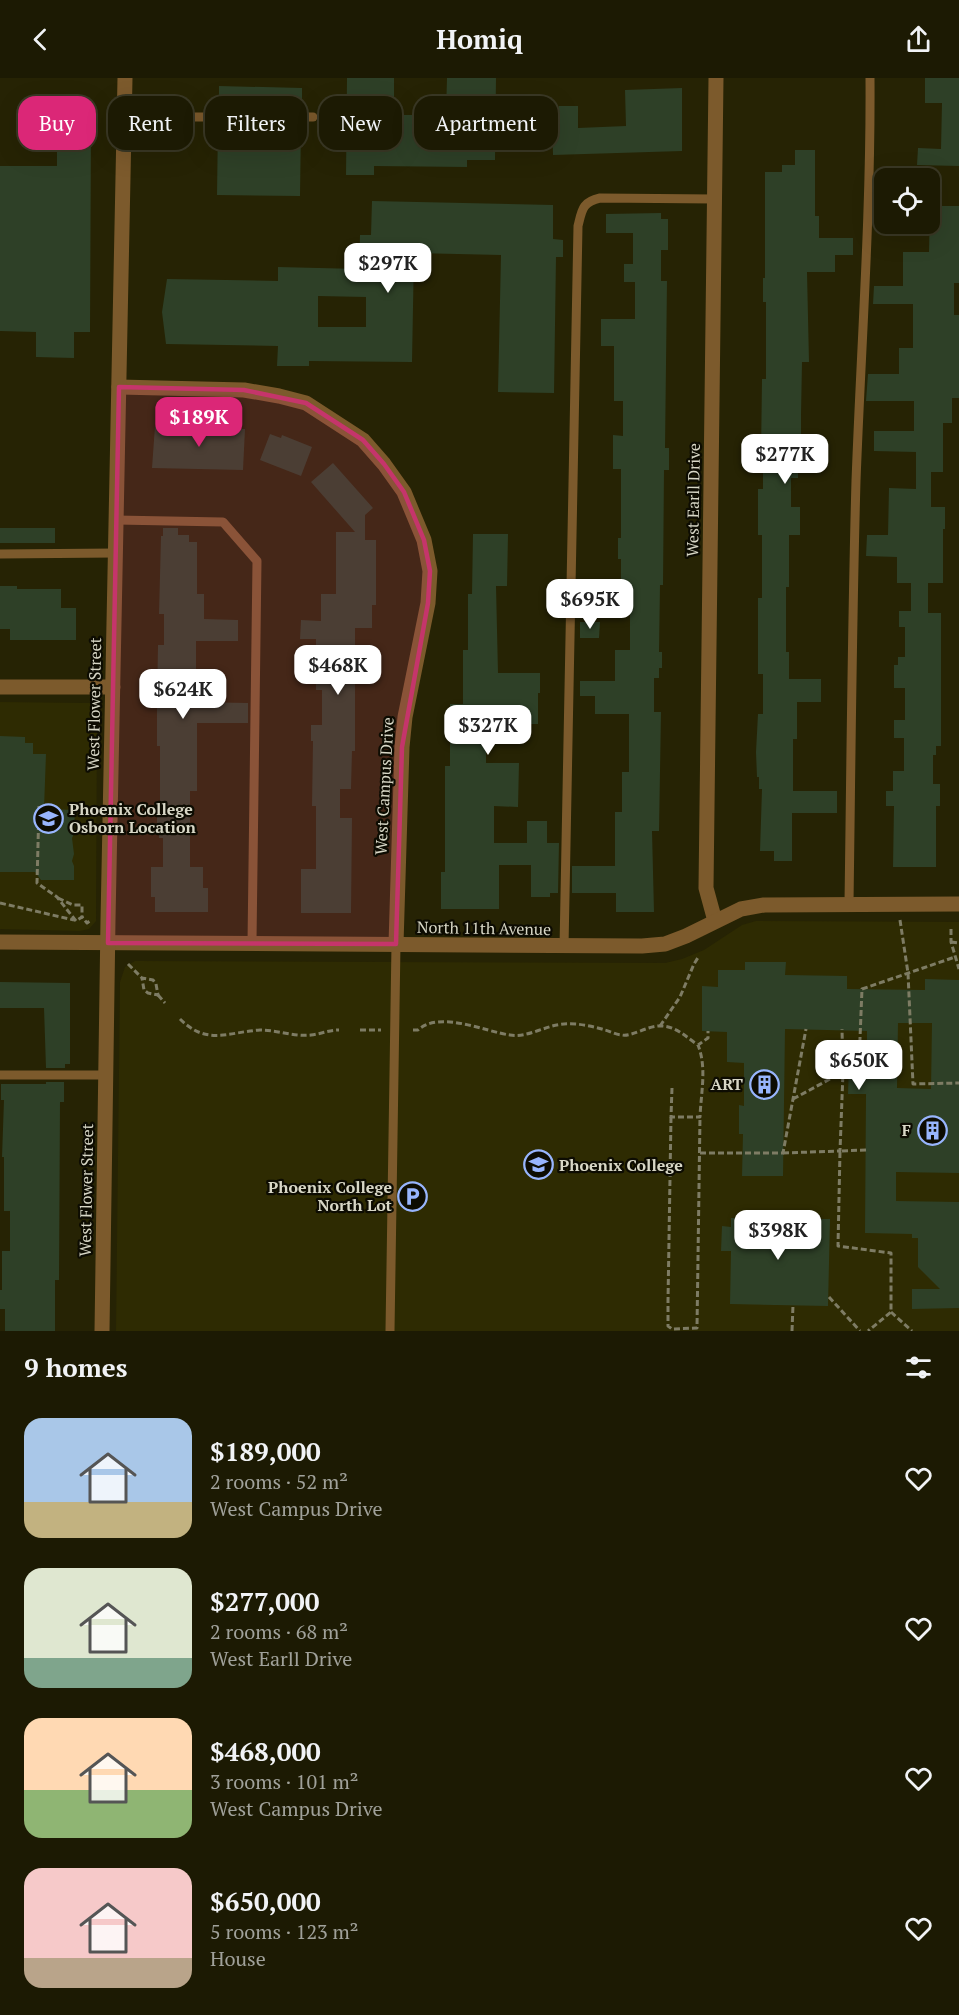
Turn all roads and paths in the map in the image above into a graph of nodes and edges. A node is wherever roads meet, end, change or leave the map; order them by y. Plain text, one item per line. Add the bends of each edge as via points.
1 (125, 78) edge
2 (716, 78) edge
3 (870, 78) edge
4 (307, 117) edge
5 (313, 117) dead end
6 (714, 199) junction
7 (119, 387) junction
8 (116, 520) junction
9 (115, 553) junction
10 (0, 554) edge
11 (0, 687) edge
12 (112, 687) junction
13 (39, 806) dead end
14 (57, 897) junction
15 (0, 903) edge
16 (849, 903) junction
17 (897, 904) junction
18 (959, 904) edge
19 (82, 917) junction
20 (91, 920) dead end
21 (76, 921) junction
22 (715, 921) junction
23 (951, 929) dead end
24 (0, 942) edge
25 (252, 942) junction
26 (951, 942) junction
27 (108, 943) junction
28 (959, 943) edge
29 (396, 944) junction
30 (564, 947) junction
31 (699, 956) dead end
32 (955, 957) junction
33 (128, 964) dead end
34 (959, 969) edge
35 (908, 973) junction
36 (142, 978) junction
37 (158, 995) junction
38 (165, 1003) dead end
39 (180, 1019) dead end
40 (660, 1026) junction
41 (806, 1029) dead end
42 (842, 1029) dead end
43 (339, 1030) dead end
44 (360, 1030) dead end
45 (381, 1030) dead end
46 (413, 1030) dead end
47 (708, 1032) dead end
48 (698, 1045) junction
49 (843, 1063) junction
50 (843, 1072) junction
51 (0, 1075) edge
52 (105, 1076) junction
53 (959, 1083) edge
54 (672, 1088) dead end
55 (793, 1099) junction
56 (671, 1117) junction
57 (700, 1117) junction
58 (866, 1150) dead end
59 (840, 1151) junction
60 (700, 1153) junction
61 (783, 1153) junction
62 (829, 1297) dead end
63 (793, 1305) dead end
64 (891, 1312) junction
65 (698, 1330) edge
66 (102, 1331) edge
67 (390, 1331) edge
68 (792, 1331) edge
69 (860, 1331) edge
70 (868, 1331) edge
71 (912, 1331) edge

1 - 7 street, West Flower Street
2 - 6 street, West Earll Drive
3 - 16 lane via 868,238 856,484
4 - 5 lane
6 - 22 street, West Earll Drive via 706,888
6 - 30 lane via 600,198 590,200 582,209 578,226
7 - 8 street, West Flower Street
7 - 29 street, West Campus Drive via 244,390 306,403 363,440 404,492 424,540 430,571 428,603 402,747
8 - 9 street, West Flower Street
8 - 25 lane via 223,522 257,561
9 - 10 lane
9 - 12 street, West Flower Street
11 - 12 street
12 - 27 street, West Flower Street
13 - 14 path via 37,883
14 - 19 path via 82,905
14 - 21 path
15 - 21 path
16 - 17 street, North 11th Avenue
16 - 22 street, North 11th Avenue via 764,905 741,909
17 - 18 street, North 11th Avenue
17 - 35 path
19 - 20 path via 87,923
19 - 21 path
22 - 30 street, North 11th Avenue via 665,944
23 - 26 path
24 - 27 street, North 11th Avenue
25 - 27 street, North 11th Avenue
25 - 29 street, North 11th Avenue
26 - 28 path
26 - 32 path
27 - 52 street, West Flower Street
29 - 30 street, North 11th Avenue
29 - 67 lane
31 - 40 path via 675,1006
32 - 34 path
32 - 35 path
33 - 36 path
35 - 49 path via 861,989 859,1063
35 - 53 path via 913,1084
36 - 37 path via 153,980
36 - 37 path via 144,990
37 - 38 path
39 - 43 path via 209,1035 267,1030 313,1035
40 - 46 path via 624,1036 571,1024 514,1036 448,1022 429,1023
40 - 48 path via 674,1028
41 - 55 path
42 - 49 path
44 - 45 path
47 - 48 path via 708,1038
48 - 57 path via 704,1069
49 - 50 path
50 - 55 path
50 - 59 path
51 - 52 lane
52 - 66 street, West Flower Street
54 - 56 path
55 - 61 path
56 - 57 path
56 - 65 path via 668,1326
57 - 60 path
58 - 59 path
59 - 61 path
59 - 64 path via 838,1246 891,1253
60 - 61 path
60 - 65 path
62 - 69 path
63 - 68 path
64 - 70 path
64 - 71 path

